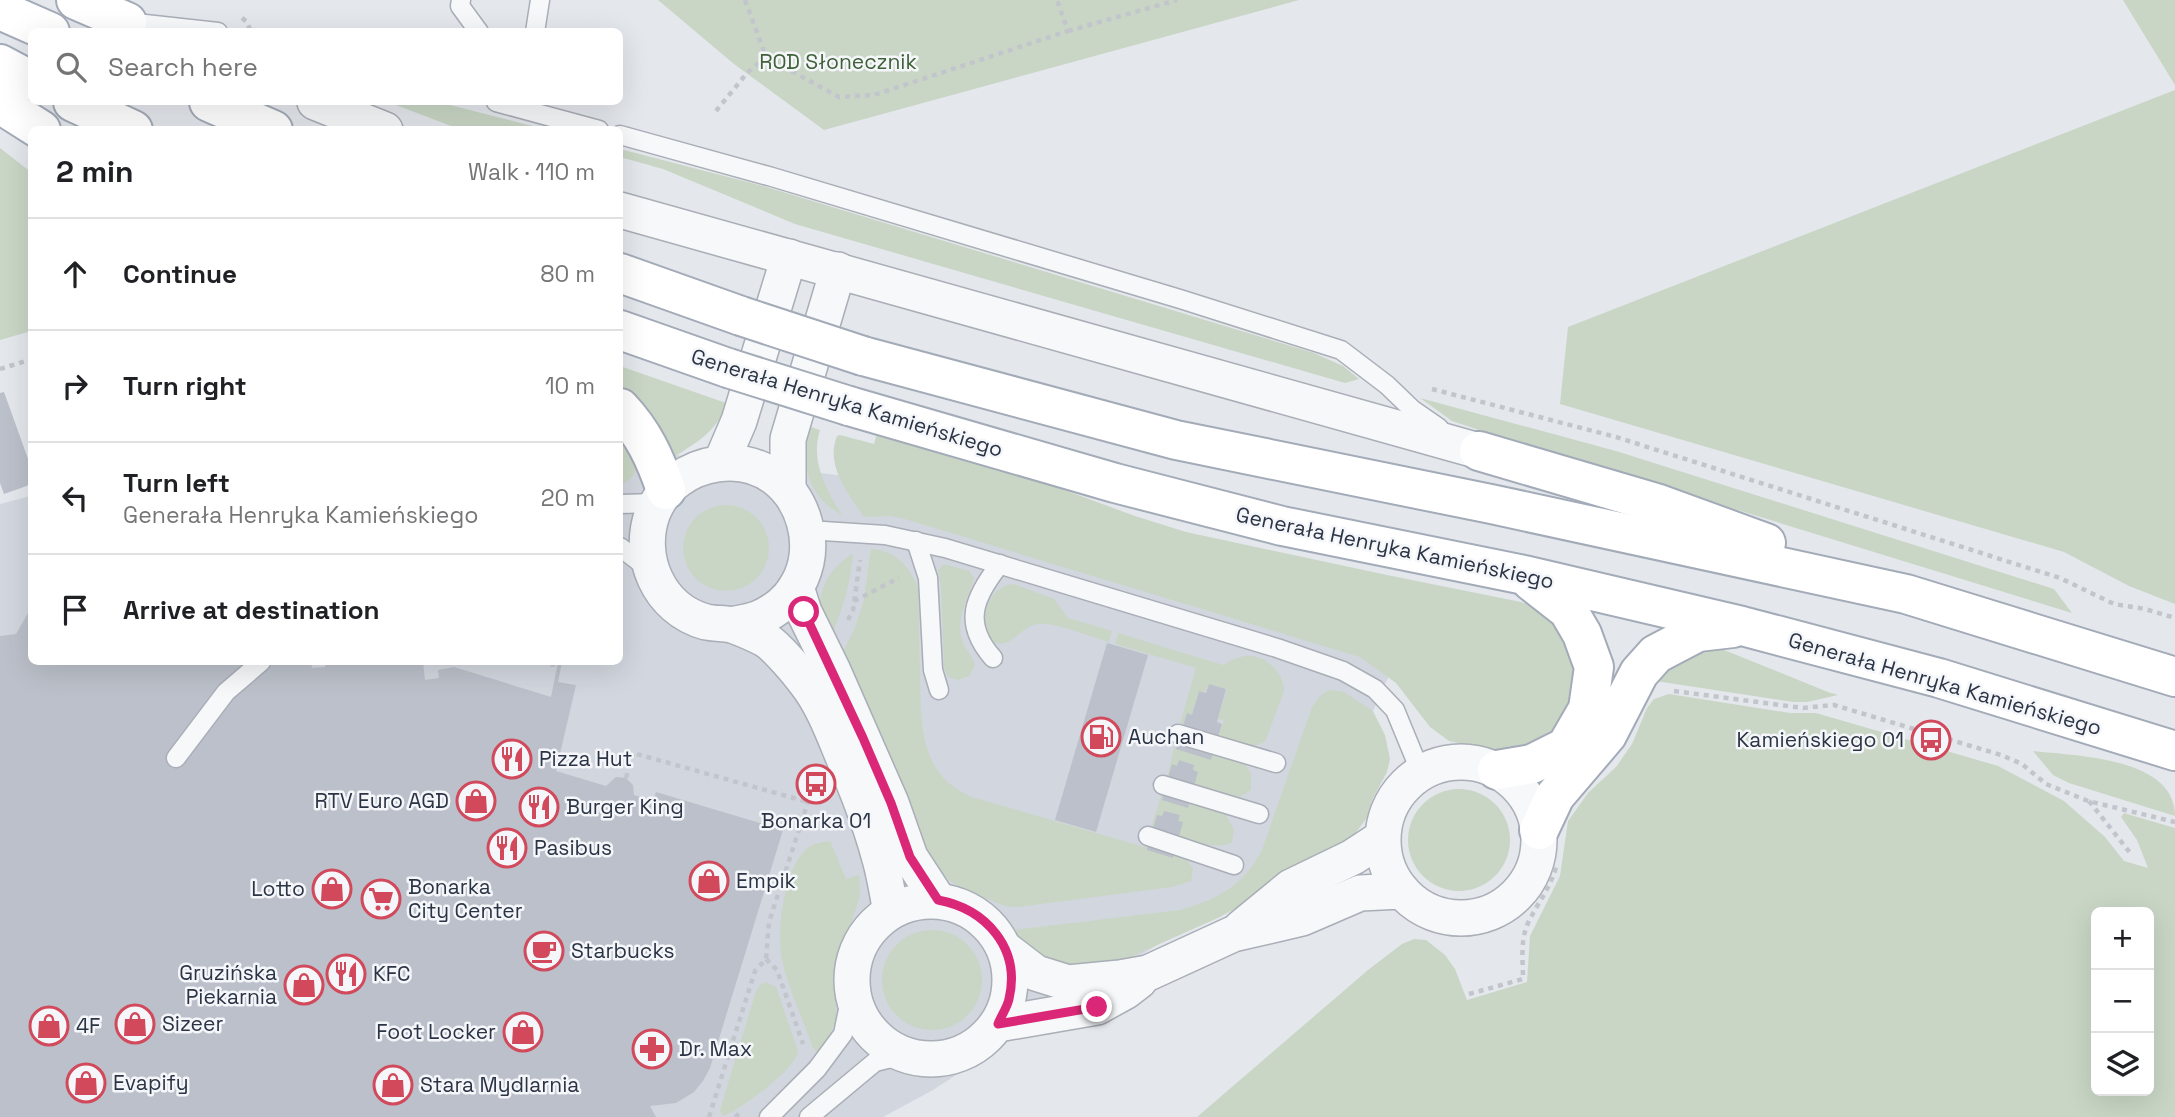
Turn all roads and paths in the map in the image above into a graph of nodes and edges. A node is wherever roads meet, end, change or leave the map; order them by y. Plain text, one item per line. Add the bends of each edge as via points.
1 (76, 0) edge
2 (461, 0) edge
3 (540, 0) edge
4 (745, 0) edge
5 (1057, 0) edge
6 (1177, 0) edge
7 (0, 10) edge
8 (247, 22) dead end
9 (138, 27) edge
10 (41, 28) edge
11 (249, 28) edge
12 (476, 28) edge
13 (536, 28) edge
14 (1068, 31) junction
15 (766, 57) junction
16 (0, 64) edge
17 (28, 78) edge
18 (0, 104) edge
19 (79, 105) edge
20 (216, 105) edge
21 (323, 105) edge
22 (529, 106) edge
23 (716, 111) dead end
24 (35, 126) edge
25 (124, 126) edge
26 (264, 126) edge
27 (375, 126) edge
28 (587, 126) edge
29 (623, 136) edge
30 (623, 211) edge
31 (789, 257) junction
32 (838, 270) junction
33 (623, 274) edge
34 (623, 331) edge
35 (28, 360) edge
36 (0, 369) edge
37 (1429, 388) dead end
38 (623, 411) edge
39 (1479, 451) junction
40 (720, 463) junction
41 (789, 490) junction
42 (661, 496) junction
43 (623, 503) edge
44 (808, 530) junction
45 (916, 541) junction
46 (623, 549) edge
47 (861, 552) dead end
48 (1000, 564) junction
49 (924, 565) junction
50 (651, 571) junction
51 (1524, 575) junction
52 (796, 587) junction
53 (1906, 594) junction
54 (854, 601) junction
55 (2175, 618) edge
56 (847, 622) dead end
57 (731, 625) junction
58 (1742, 626) junction
59 (993, 658) dead end
60 (258, 665) edge
61 (2175, 677) edge
62 (1664, 689) dead end
63 (939, 690) dead end
64 (1178, 734) dead end
65 (2170, 754) edge
66 (176, 758) dead end
67 (1276, 763) dead end
68 (1497, 770) junction
69 (1421, 773) junction
70 (626, 778) dead end
71 (1163, 785) dead end
72 (820, 798) dead end
73 (2088, 800) junction
74 (808, 802) junction
75 (1259, 814) dead end
76 (2175, 822) edge
77 (1147, 836) dead end
78 (1382, 838) junction
79 (1548, 840) junction
80 (2131, 854) dead end
81 (1234, 864) dead end
82 (1402, 891) junction
83 (938, 900) junction
84 (891, 911) junction
85 (1233, 934) junction
86 (1006, 950) junction
87 (766, 959) junction
88 (1148, 974) junction
89 (852, 990) junction
90 (1469, 994) dead end
91 (998, 1024) junction
92 (904, 1055) junction
93 (806, 1056) dead end
94 (709, 1117) edge
95 (769, 1117) edge
96 (808, 1117) edge

1 - 9 main road
2 - 12 lane via 460,6
3 - 13 lane
4 - 15 path
5 - 14 path
6 - 14 path
7 - 10 main road
8 - 11 path
14 - 15 path via 874,95 839,97
15 - 23 path
16 - 17 main road
18 - 24 main road
19 - 25 main road
20 - 26 main road
21 - 27 street
22 - 28 lane
29 - 39 lane via 1340,350 1429,422
30 - 31 street
31 - 32 street
31 - 40 street via 739,421
32 - 39 street
32 - 41 street via 788,439
33 - 53 main road, bridge via 863,356 1176,440
34 - 51 main road, Generała Henryka Kamieńskiego, bridge via 849,406 1115,483 1282,526
35 - 36 path
37 - 55 path via 1616,437 2060,578 2114,604
38 - 42 main road via 637,425 655,458
39 - 53 main road via 1659,504
40 - 41 street via 746,465 769,474
40 - 42 street via 682,476
41 - 44 street
42 - 43 lane
42 - 50 street via 648,525 646,549
44 - 45 lane
44 - 52 street via 804,570
45 - 48 lane
45 - 49 lane
46 - 50 lane
47 - 54 path
48 - 59 lane via 985,583 973,622 979,643
48 - 69 lane via 1343,671 1374,689 1395,710
49 - 54 path
49 - 63 lane via 929,578 933,670
50 - 57 street via 663,594 682,611 706,622
51 - 58 main road, Generała Henryka Kamieńskiego
51 - 68 main road via 1568,610 1594,667 1588,709 1566,747 1532,764
52 - 57 street via 779,607
52 - 83 street via 891,803 910,857
53 - 61 main road
54 - 56 path
57 - 84 street via 768,641 806,683 856,786 880,858
58 - 65 main road, Generała Henryka Kamieńskiego via 1939,678
58 - 79 main road via 1698,632 1656,654 1639,673 1607,735 1555,796
60 - 66 lane via 226,692
62 - 73 path via 1803,708 1834,705 2001,755 2022,764 2046,784
64 - 67 lane
68 - 69 street via 1472,763 1446,763
68 - 79 street via 1532,806
69 - 78 street via 1401,790 1388,812
70 - 74 path via 633,753
71 - 75 lane
72 - 74 path
73 - 76 path
73 - 80 path
74 - 87 path via 769,922
77 - 81 lane
78 - 82 street via 1384,857
78 - 85 street via 1291,887
79 - 82 street via 1520,892 1483,915 1442,916 1423,909
79 - 90 path via 1552,882 1527,926 1523,979
82 - 85 street via 1360,893 1302,918
83 - 84 street via 914,902
83 - 86 street via 956,904 988,923
84 - 89 street via 860,944
85 - 88 street
86 - 88 street via 1036,974 1068,983
86 - 91 street via 1011,975 1009,1001
87 - 93 path via 777,970
87 - 94 path via 755,971
88 - 91 street via 1097,1007
89 - 92 street via 869,1030
89 - 95 lane via 843,1034 817,1069
91 - 92 street via 980,1043 956,1055 930,1059
92 - 96 lane via 876,1062

